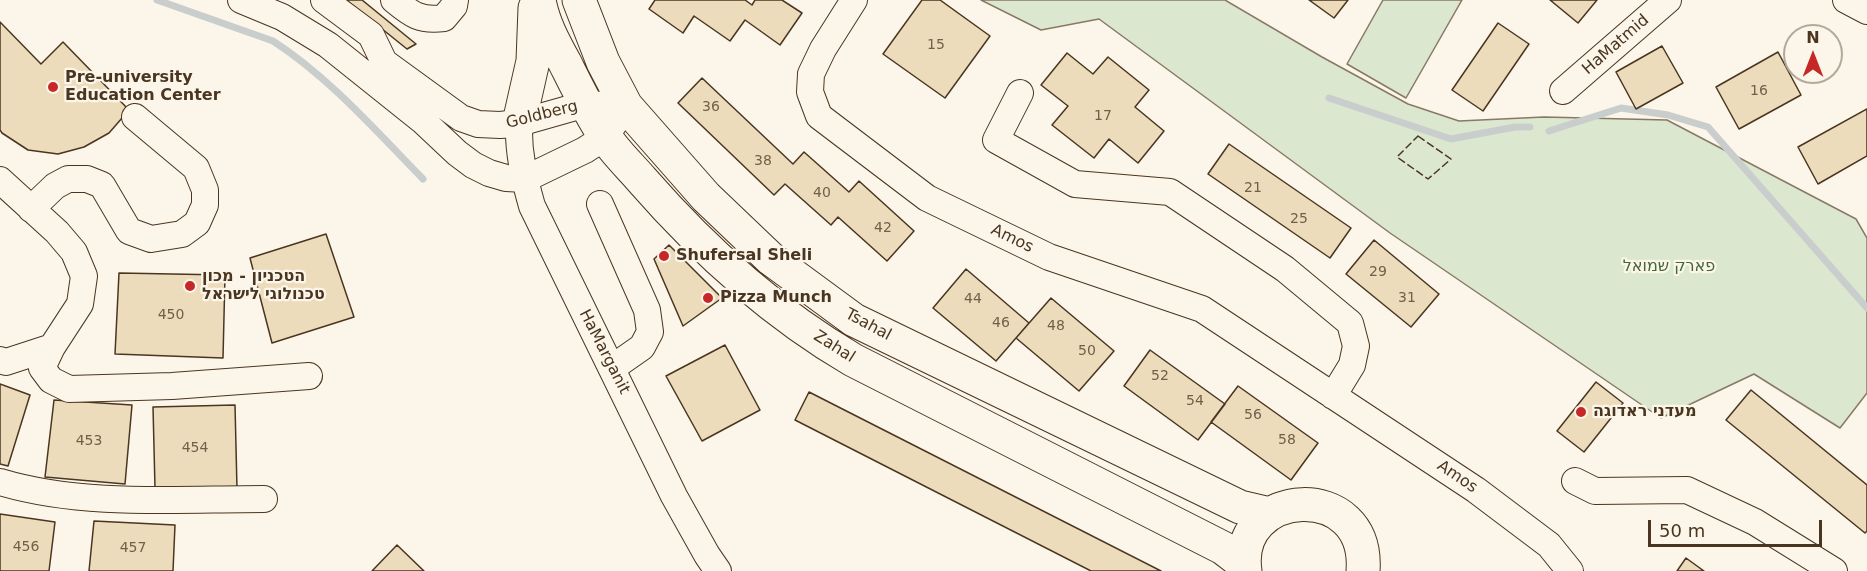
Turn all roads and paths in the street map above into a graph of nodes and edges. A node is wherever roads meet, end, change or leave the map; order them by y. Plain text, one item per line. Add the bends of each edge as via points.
1 (241, 0) edge
2 (279, 0) edge
3 (324, 0) edge
4 (394, 0) edge
5 (455, 0) edge
6 (537, 0) edge
7 (579, 0) edge
8 (854, 0) edge
9 (1668, 0) edge
10 (1846, 0) edge
11 (1867, 11) edge
12 (384, 62) junction
13 (1563, 91) dead end
14 (1020, 93) dead end
15 (586, 104) junction
16 (627, 106) junction
17 (135, 117) dead end
18 (519, 123) junction
19 (605, 137) junction
20 (525, 179) junction
21 (0, 180) edge
22 (600, 204) dead end
23 (31, 209) junction
24 (52, 347) junction
25 (0, 360) edge
26 (612, 368) junction
27 (309, 376) dead end
28 (1333, 396) junction
29 (1575, 481) dead end
30 (0, 482) edge
31 (264, 499) dead end
32 (1270, 514) junction
33 (1370, 567) edge
34 (1244, 568) edge
35 (718, 571) edge
36 (1570, 571) edge
37 (1834, 571) edge

1 - 20 street via 282,17 328,45 473,165 489,174
2 - 12 street via 316,17
3 - 12 street, Goldberg via 371,36
4 - 5 street via 420,18 430,20 444,18
6 - 15 main road, Zahal
6 - 18 main road via 533,61
7 - 16 main road, Tsahal via 603,62
8 - 28 street, Amos via 811,74 810,92 819,116 927,198 1049,257 1202,309
9 - 13 street, HaMatmid
10 - 11 street
12 - 18 street, Goldberg via 461,118 478,124
14 - 28 street via 996,140 1075,184 1170,192 1285,269 1350,323 1356,345 1352,365
15 - 16 street, Goldberg
15 - 18 street, Goldberg
15 - 19 main road, Zahal
16 - 19 street
16 - 32 main road, Tsahal via 722,213 771,259 854,320 1240,507
17 - 23 street via 196,168 205,190 205,205 197,223 182,234 151,239 129,231 102,185 87,178 68,179 55,186
18 - 20 street, HaMarganit via 518,144
19 - 20 street
19 - 34 main road, Zahal via 676,219 749,286 824,343 1223,548
20 - 26 street, HaMarganit via 532,206
21 - 23 street
22 - 26 street via 647,310 650,332 642,347
23 - 24 street via 74,252 84,276 80,304
24 - 25 street via 6,362
24 - 27 street via 42,368 51,380 69,389
26 - 35 street, HaMarganit via 674,496
28 - 36 street, Amos via 1476,490 1549,545
29 - 37 street via 1595,491 1687,490 1755,522
30 - 31 street via 68,495 124,499
32 - 33 main road via 1304,504 1322,506 1338,514 1351,526
32 - 34 main road via 1251,536

